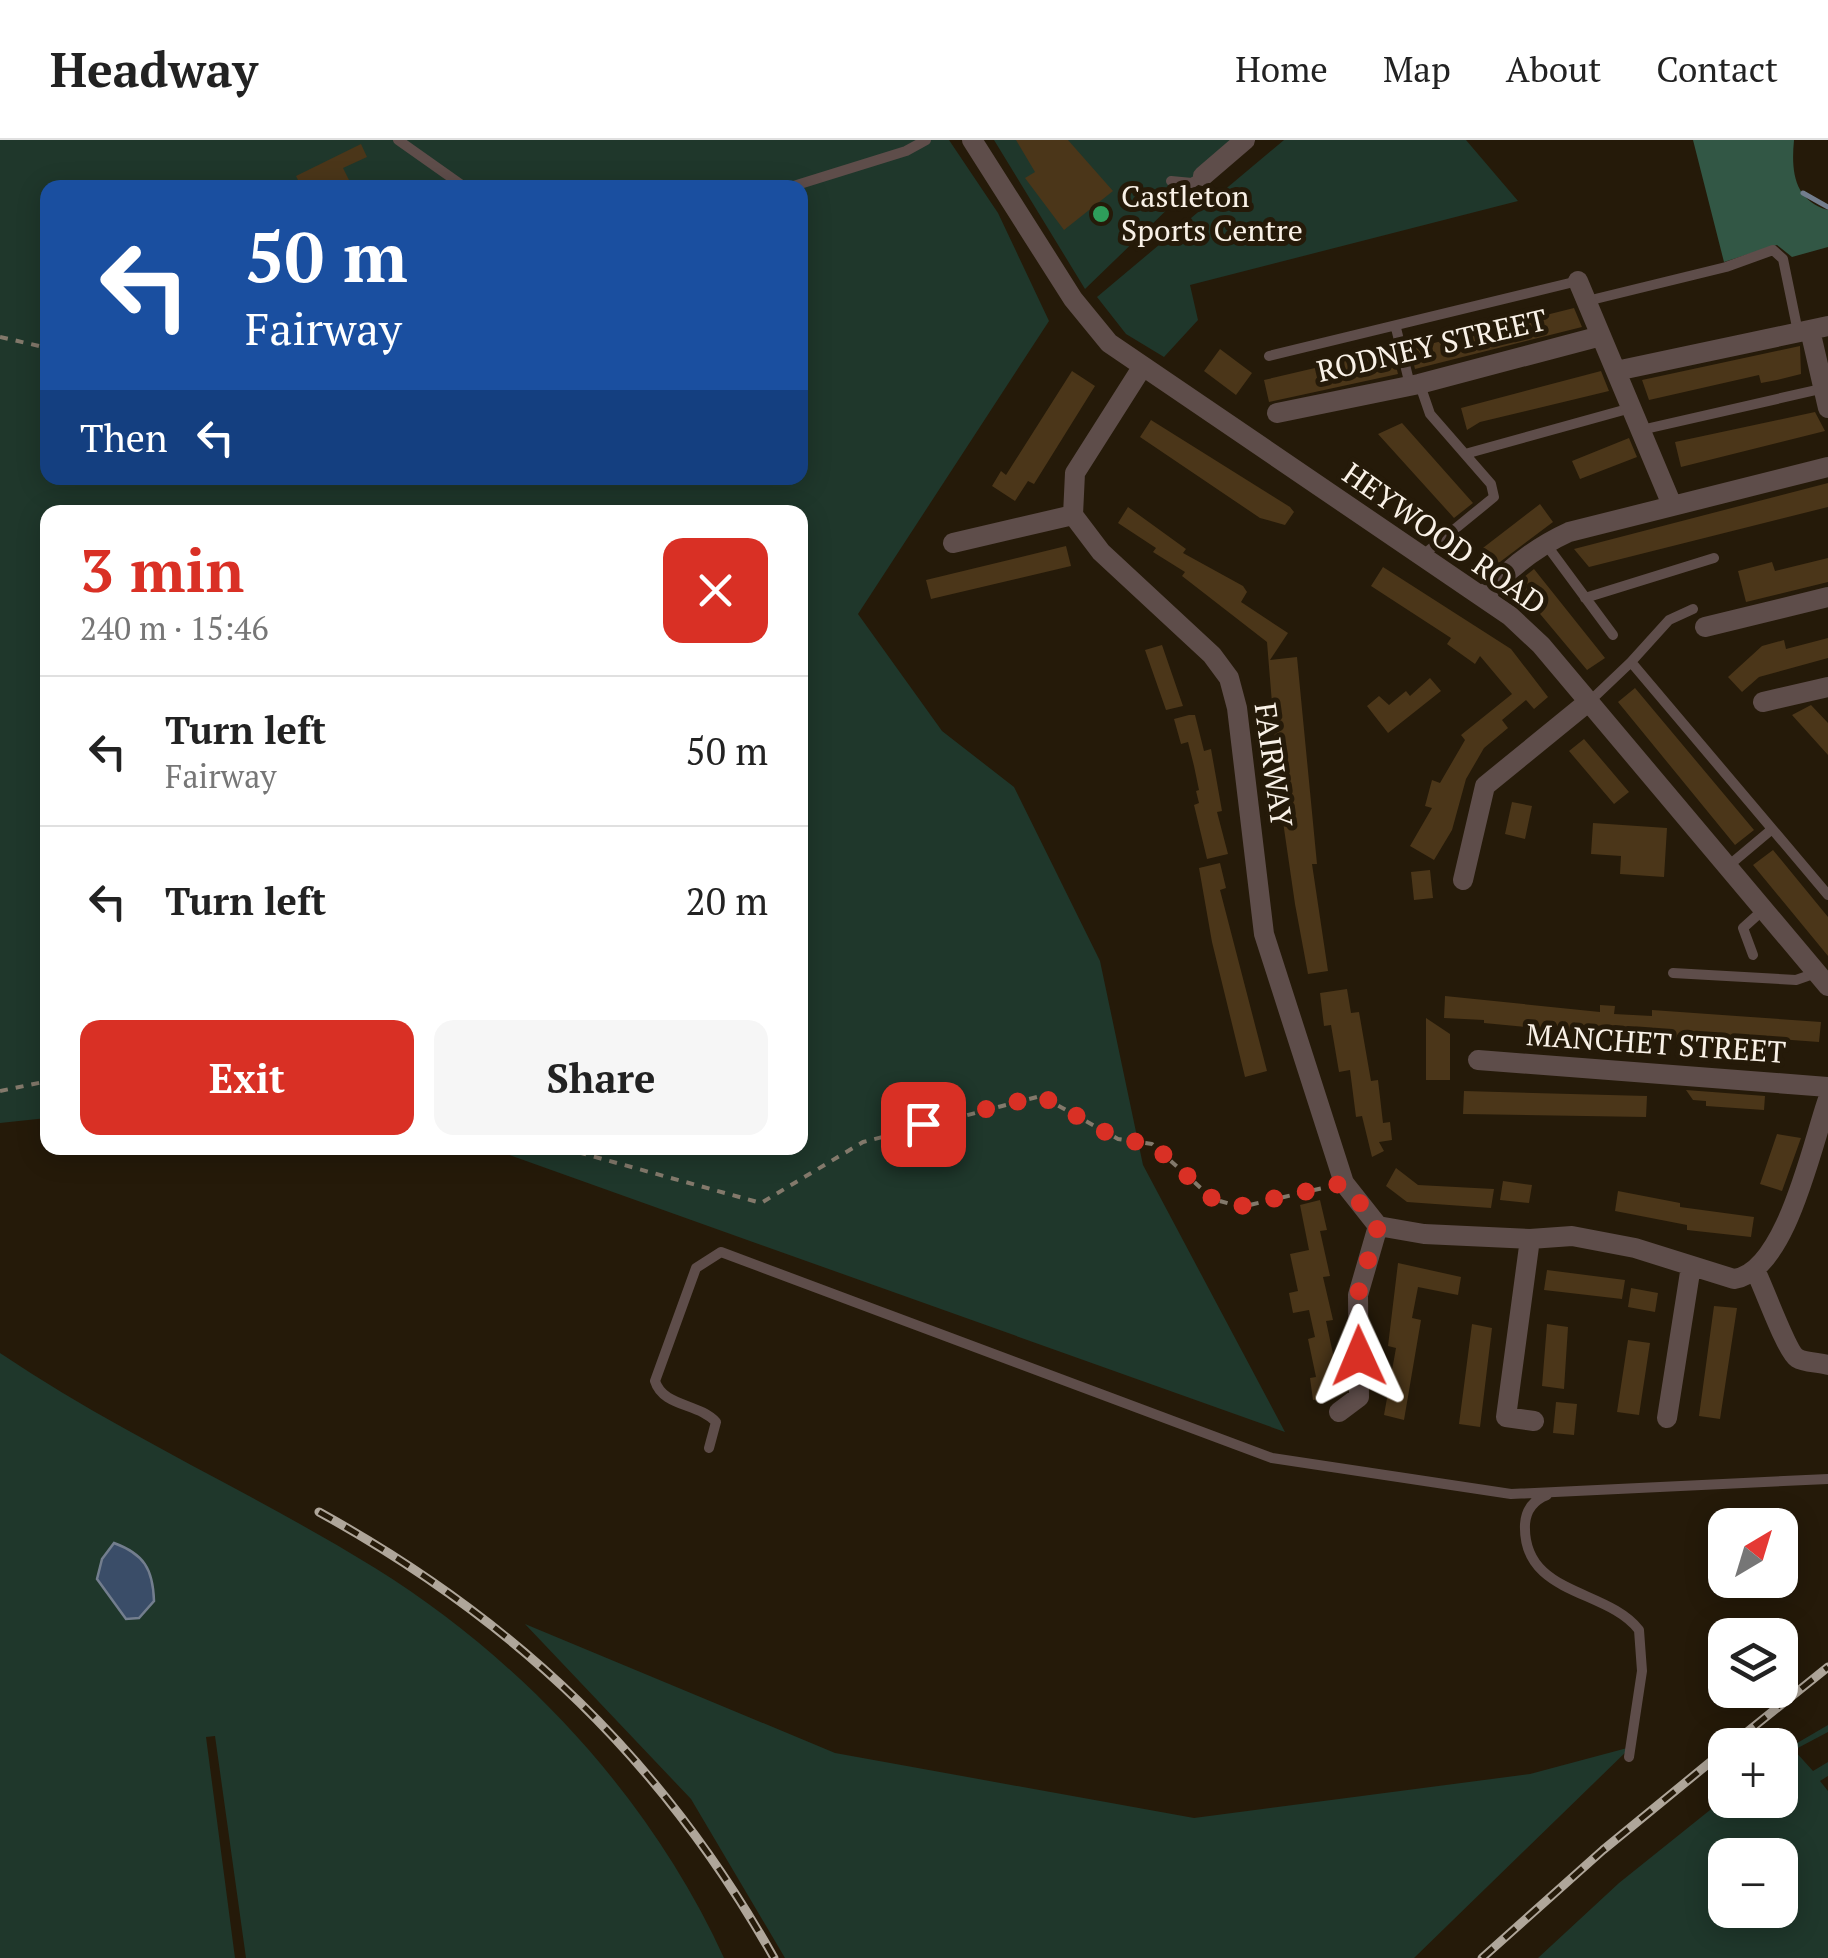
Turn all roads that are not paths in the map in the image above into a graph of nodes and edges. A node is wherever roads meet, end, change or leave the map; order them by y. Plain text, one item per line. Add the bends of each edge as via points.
1 (398, 140) edge
2 (926, 140) edge
3 (972, 140) edge
4 (1245, 140) edge
5 (1203, 176) joint
6 (455, 180) edge
7 (1171, 181) dead end
8 (808, 182) edge
9 (1578, 280) joint
10 (1587, 301) junction
11 (1396, 328) junction
12 (1812, 330) edge
13 (1601, 336) junction
14 (1269, 356) dead end
15 (1141, 369) junction
16 (1616, 371) junction
17 (1415, 385) junction
18 (1826, 394) edge
19 (1631, 408) junction
20 (1277, 413) dead end
21 (1640, 430) junction
22 (1465, 454) junction
23 (1828, 467) edge
24 (1672, 505) junction
25 (1073, 514) junction
26 (953, 543) dead end
27 (1544, 543) junction
28 (1423, 555) junction
29 (1714, 558) dead end
30 (1484, 596) junction
31 (1828, 597) edge
32 (1586, 598) junction
33 (1710, 616) joint
34 (1613, 634) dead end
35 (1632, 662) junction
36 (1828, 687) edge
37 (1588, 702) junction
38 (1762, 702) dead end
39 (1771, 830) junction
40 (1727, 867) junction
41 (1463, 880) dead end
42 (1828, 895) edge
43 (1764, 910) junction
44 (1753, 955) dead end
45 (1673, 973) dead end
46 (1823, 979) edge
47 (1478, 1060) dead end
48 (1828, 1087) edge
49 (1828, 1099) edge
50 (1378, 1226) junction
51 (1530, 1239) junction
52 (1691, 1266) junction
53 (1756, 1272) junction
54 (1828, 1365) edge
55 (1339, 1412) dead end
56 (1667, 1418) dead end
57 (1534, 1421) dead end
58 (709, 1448) dead end
59 (1828, 1479) edge
60 (1558, 1493) junction
61 (1629, 1758) dead end

1 - 6 lane
2 - 8 lane
3 - 15 street, HEYWOOD ROAD via 1074,299 1108,343
4 - 5 street
5 - 7 lane via 1192,184
9 - 10 street, RODNEY STREET
9 - 11 lane
10 - 12 lane via 1726,268 1772,250 1783,259
10 - 13 street, RODNEY STREET
11 - 14 lane
11 - 17 lane
12 - 16 street
12 - 18 street
13 - 16 street, RODNEY STREET
13 - 17 street, RODNEY STREET
15 - 25 street via 1075,473
15 - 28 street, HEYWOOD ROAD
16 - 19 street, RODNEY STREET
17 - 20 street, RODNEY STREET
17 - 22 lane
18 - 21 lane
19 - 21 street, RODNEY STREET
19 - 22 lane
21 - 24 street, RODNEY STREET
22 - 28 lane via 1492,484 1494,497
23 - 24 street
24 - 27 street
25 - 26 street
25 - 50 street, FAIRWAY via 1101,552 1229,678 1264,934 1344,1183
27 - 30 street
27 - 32 lane
28 - 30 street, HEYWOOD ROAD
29 - 32 lane
30 - 37 street, HEYWOOD ROAD via 1541,645
31 - 33 street
32 - 34 lane
33 - 35 lane via 1668,620
35 - 37 lane
35 - 39 lane
36 - 38 street
37 - 40 street, HEYWOOD ROAD
37 - 41 street via 1486,786
39 - 40 lane
39 - 42 lane
40 - 43 street, HEYWOOD ROAD
43 - 44 lane via 1742,928
43 - 46 street, HEYWOOD ROAD
45 - 46 lane
47 - 48 street, MANCHET STREET
49 - 53 street via 1778,1244
50 - 51 street
50 - 55 street via 1358,1294 1359,1397
51 - 52 street via 1572,1236
51 - 57 street via 1506,1417
52 - 53 street via 1734,1279
52 - 56 street
53 - 54 street via 1788,1350 1799,1360
58 - 60 lane via 716,1422 665,1396 655,1382 696,1268 721,1252 1272,1458 1511,1494
59 - 60 lane
60 - 61 lane via 1528,1510 1531,1555 1570,1592 1622,1613 1639,1630 1642,1671

